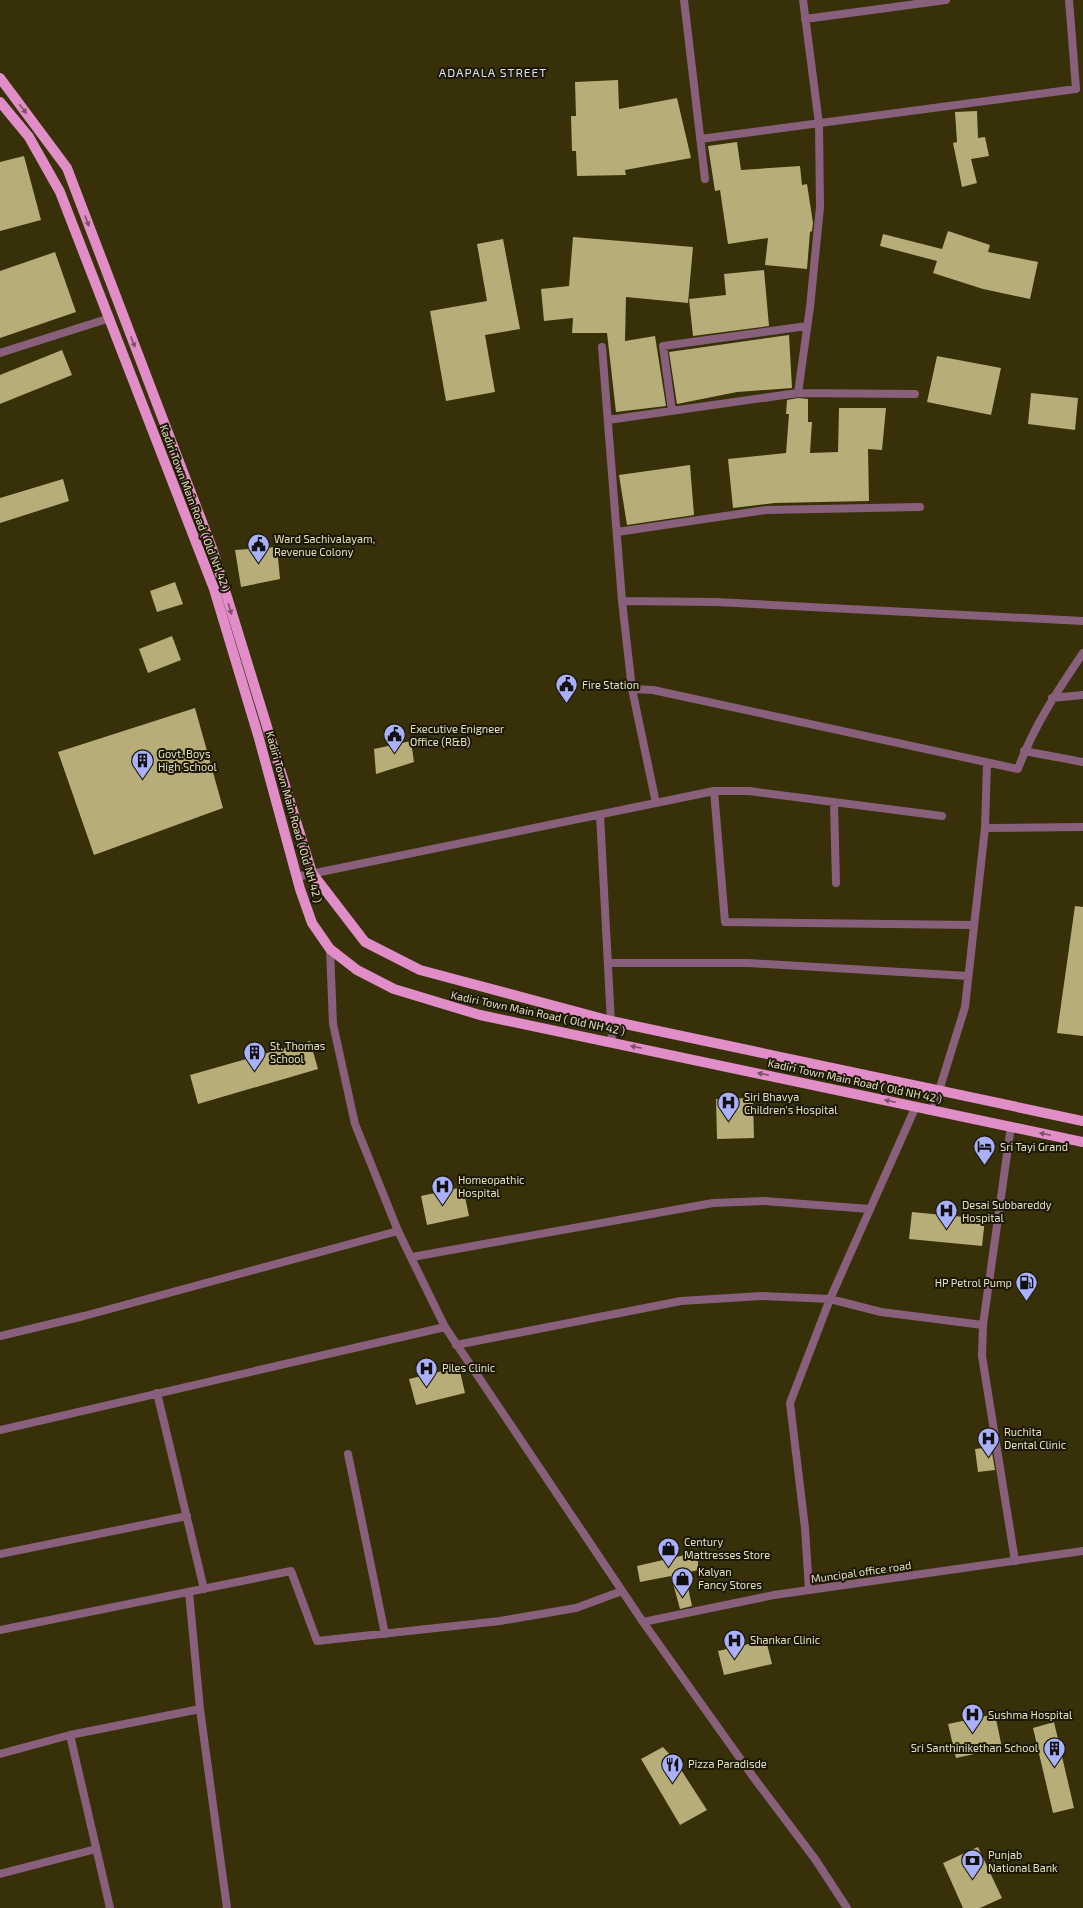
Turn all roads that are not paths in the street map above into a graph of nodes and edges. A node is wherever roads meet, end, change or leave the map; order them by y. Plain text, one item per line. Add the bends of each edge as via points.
1 (684, 0) edge
2 (803, 0) edge
3 (946, 0) edge
4 (1069, 0) edge
5 (805, 19) junction
6 (0, 78) edge
7 (0, 102) edge
8 (819, 124) junction
9 (700, 139) junction
10 (705, 179) dead end
11 (110, 318) junction
12 (807, 326) junction
13 (602, 347) dead end
14 (0, 353) edge
15 (798, 393) junction
16 (915, 394) dead end
17 (672, 410) junction
18 (608, 420) junction
19 (920, 507) dead end
20 (617, 532) junction
21 (622, 602) junction
22 (1083, 621) edge
23 (1083, 653) edge
24 (632, 689) junction
25 (1083, 695) edge
26 (1052, 698) junction
27 (1024, 751) junction
28 (1083, 762) edge
29 (987, 763) junction
30 (714, 791) junction
31 (656, 803) junction
32 (834, 803) junction
33 (600, 815) junction
34 (942, 816) dead end
35 (1083, 827) edge
36 (985, 828) junction
37 (312, 873) junction
38 (296, 877) junction
39 (836, 883) dead end
40 (974, 925) junction
41 (330, 949) junction
42 (608, 964) junction
43 (968, 976) junction
44 (611, 1021) junction
45 (612, 1042) junction
46 (939, 1090) junction
47 (916, 1106) junction
48 (933, 1110) junction
49 (1083, 1121) edge
50 (1011, 1126) junction
51 (1083, 1142) edge
52 (870, 1209) junction
53 (398, 1231) junction
54 (412, 1257) junction
55 (830, 1299) junction
56 (983, 1325) junction
57 (445, 1327) junction
58 (0, 1336) edge
59 (456, 1345) junction
60 (157, 1393) junction
61 (0, 1430) edge
62 (348, 1454) dead end
63 (187, 1516) junction
64 (1083, 1551) edge
65 (0, 1554) edge
66 (1016, 1561) junction
67 (204, 1589) junction
68 (809, 1590) junction
69 (622, 1591) junction
70 (189, 1592) junction
71 (643, 1622) junction
72 (0, 1630) edge
73 (385, 1634) junction
74 (200, 1708) junction
75 (70, 1736) junction
76 (0, 1754) edge
77 (96, 1849) junction
78 (0, 1874) edge
79 (110, 1908) edge
80 (227, 1908) edge
81 (847, 1908) edge

1 - 9 street
2 - 5 street
3 - 5 street
4 - 8 street via 1076,89
5 - 8 street
6 -> 37 main road, Kadiri Town Main Road ( Old NH 42 ) via 67,168 212,548
7 - 11 main road, Kadiri Town Main Road ( Old NH 42 ) via 29,136 60,192
8 - 9 street
8 - 12 street via 820,207
9 - 10 street
11 - 14 street
11 - 38 main road, Kadiri Town Main Road ( Old NH 42 ) via 214,589 258,735
12 - 15 street
12 - 17 street via 663,346
13 - 18 street
15 - 16 street
15 - 17 street
17 - 18 street
18 - 20 street
19 - 20 street via 766,510
20 - 21 street
21 - 22 street via 716,602
21 - 24 street
23 - 26 street
24 - 29 street via 660,692
24 - 31 street
25 - 26 street
26 - 27 street
27 - 28 street
27 - 29 street via 1018,769
29 - 36 street
30 - 31 street
30 - 32 street via 749,791
30 - 40 street via 725,922
31 - 33 street
32 - 34 street
32 - 39 street
33 - 37 street
33 - 42 street
35 - 36 street
36 - 40 street
37 - 38 street
37 - 44 main road, Kadiri Town Main Road ( Old NH 42 ) via 365,942 420,970
38 - 41 main road, Kadiri Town Main Road ( Old NH 42 ) via 312,923
40 - 43 street
41 - 45 main road, Kadiri Town Main Road ( Old NH 42 ) via 357,970 394,989 480,1015
41 - 53 street via 333,1024 355,1124
42 - 43 street via 748,963
42 - 44 street
43 - 46 street via 965,1007
44 - 45 street
44 - 46 main road, Kadiri Town Main Road ( Old NH 42 )
47 -> 45 main road, Kadiri Town Main Road ( Old NH 42 )
46 - 48 street
46 - 49 main road, Kadiri Town Main Road ( Old NH 42 )
47 - 48 main road, Kadiri Town Main Road ( Old NH 42 )
47 - 52 street
48 - 50 main road, Kadiri Town Main Road ( Old NH 42 )
51 -> 50 main road, Kadiri Town Main Road ( Old NH 42 )
50 - 56 street
52 - 54 street via 764,1201 713,1203
52 - 55 street
53 - 54 street
53 - 58 street via 84,1316
54 - 57 street
55 - 56 street via 881,1312
55 - 59 street via 762,1296 681,1301
55 - 68 street via 790,1403 805,1528
56 - 66 street via 982,1356
57 - 59 street
57 - 60 street
59 - 69 street
60 - 61 street
60 - 63 street
62 - 73 street
63 - 65 street
63 - 67 street
64 - 66 street, Muncipal office road
66 - 68 street, Muncipal office road
67 - 70 street
67 - 73 street via 291,1571 317,1642
68 - 71 street, Muncipal office road
69 - 71 street
69 - 73 street via 568,1609 500,1621
70 - 72 street
70 - 74 street
71 - 81 street via 815,1859
74 - 75 street
74 - 80 street
75 - 76 street
75 - 77 street
77 - 78 street
77 - 79 street

